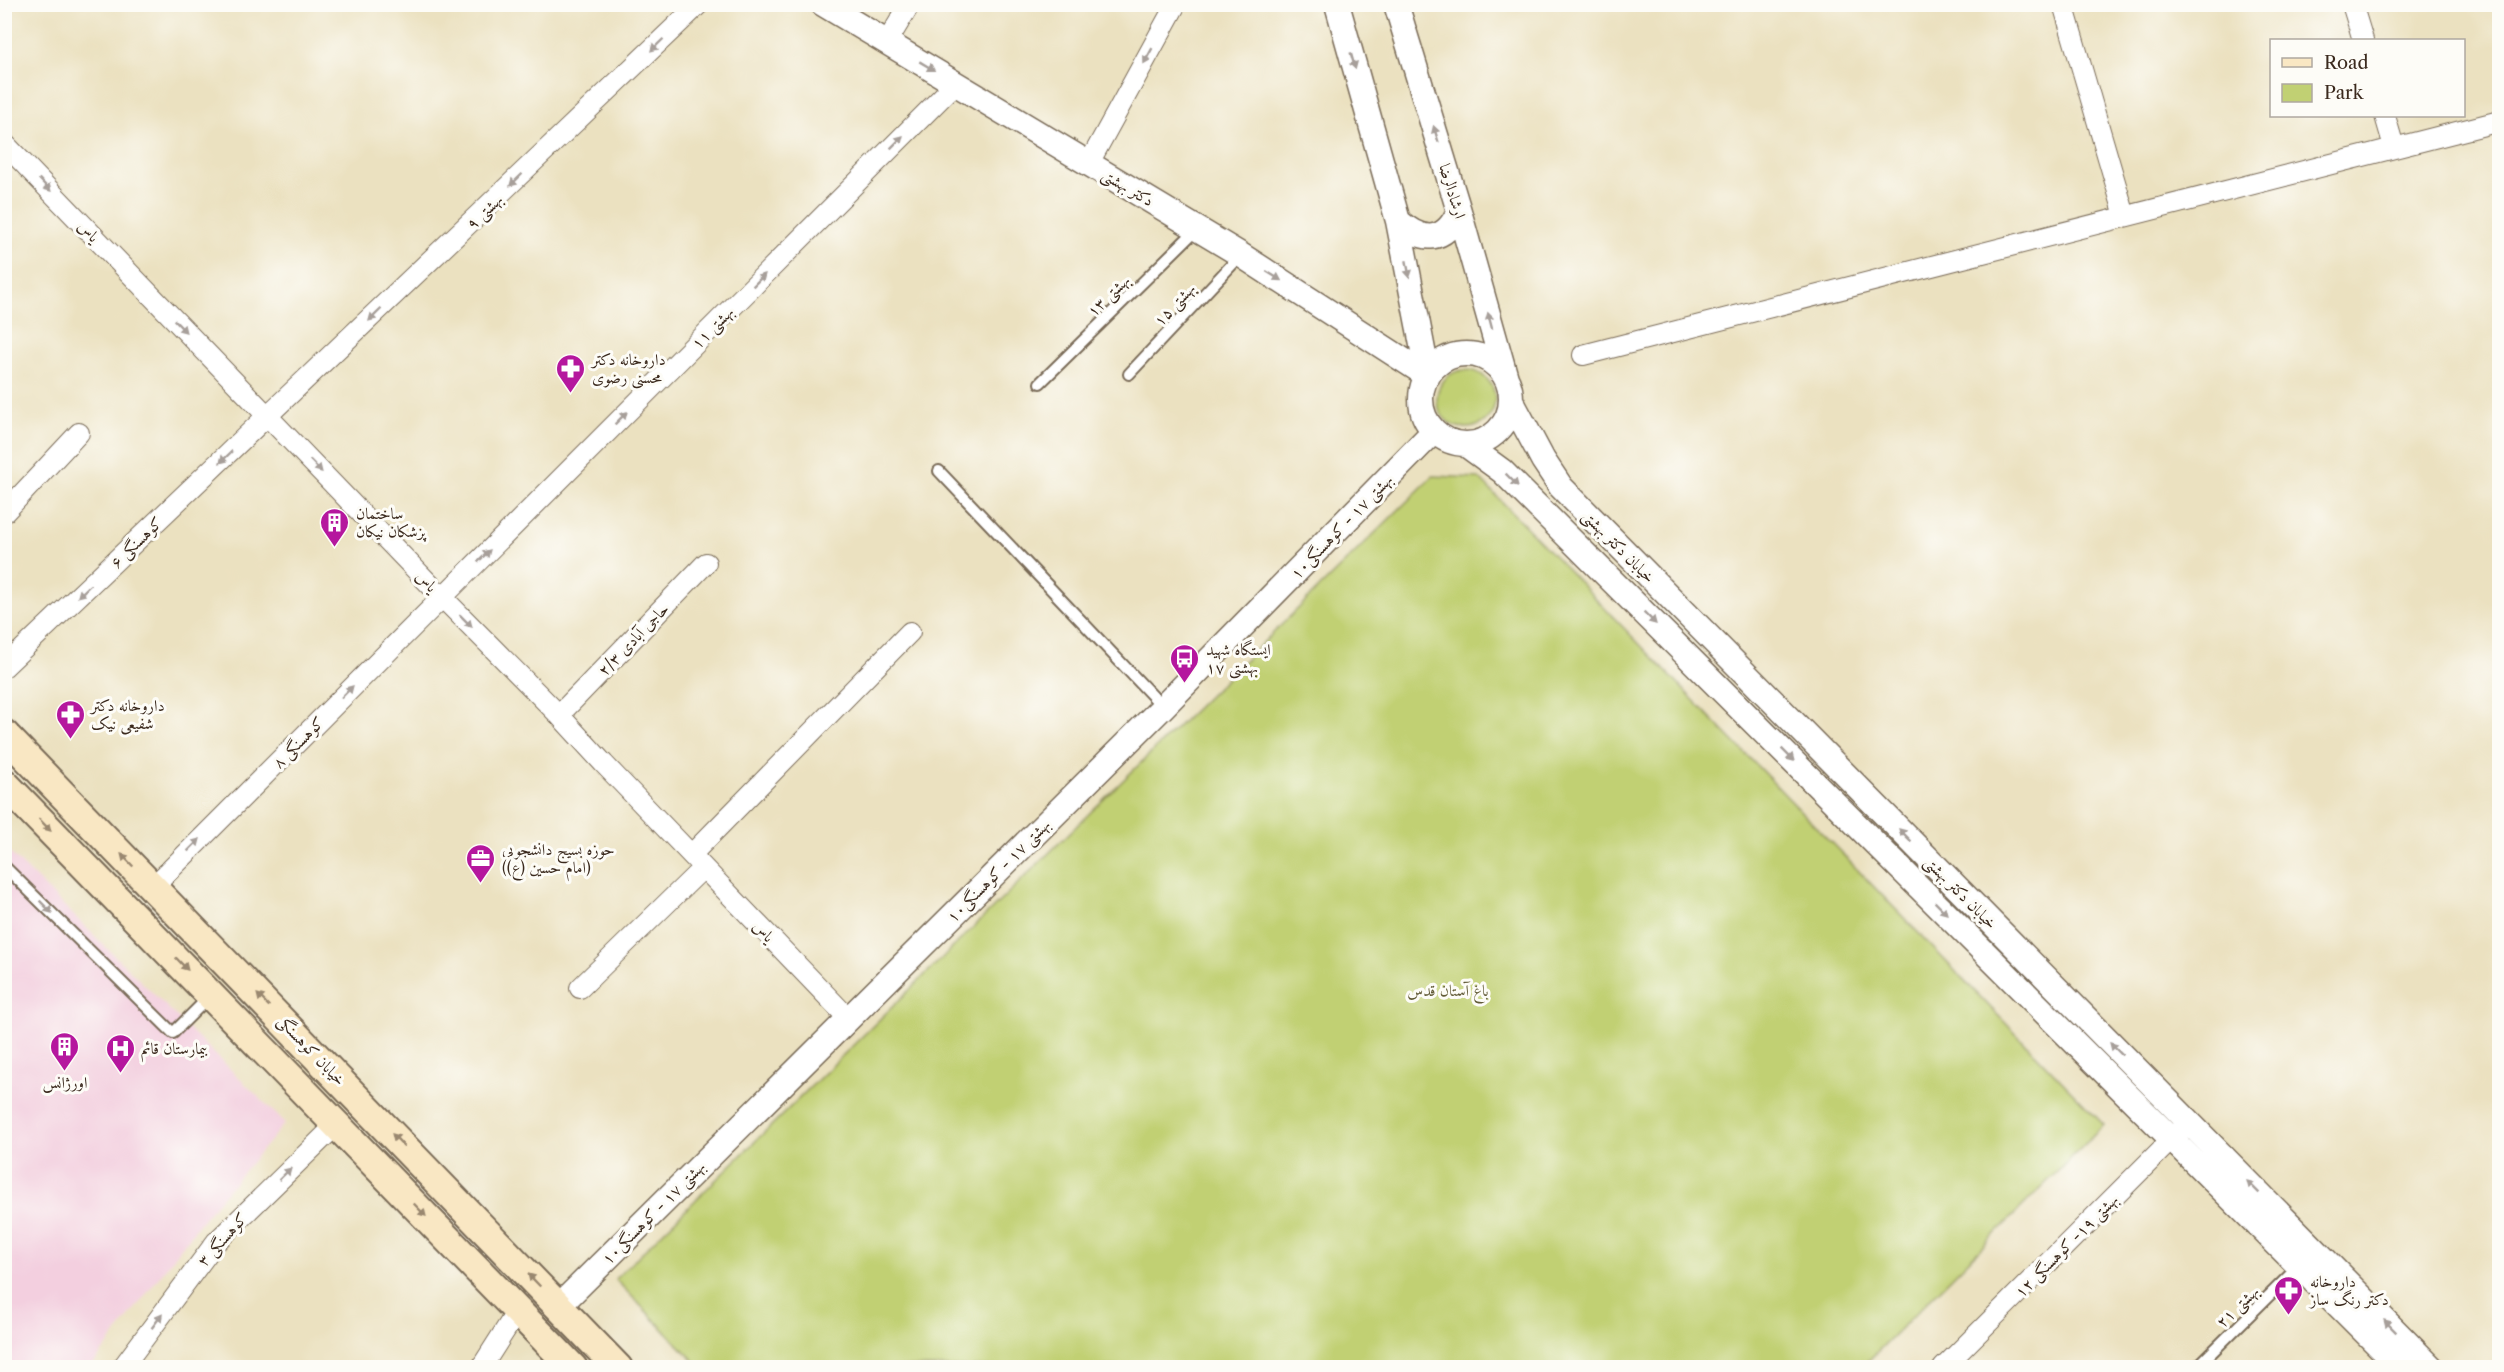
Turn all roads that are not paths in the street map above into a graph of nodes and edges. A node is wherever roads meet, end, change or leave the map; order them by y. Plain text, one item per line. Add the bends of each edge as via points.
1 (699, 4) edge
2 (823, 4) edge
3 (910, 4) edge
4 (1176, 4) edge
5 (1337, 4) edge
6 (1396, 4) edge
7 (2063, 4) edge
8 (2352, 4) edge
9 (2363, 39) edge
10 (887, 42) junction
11 (956, 83) junction
12 (2385, 117) edge
13 (2499, 121) edge
14 (4, 143) edge
15 (2394, 147) junction
16 (1089, 164) junction
17 (1459, 211) junction
18 (2125, 216) junction
19 (1398, 221) junction
20 (1197, 229) junction
21 (1241, 255) junction
22 (1583, 355) dead end
23 (1129, 374) dead end
24 (1428, 376) junction
25 (1040, 383) dead end
26 (1508, 389) junction
27 (268, 417) junction
28 (1434, 431) junction
29 (79, 433) dead end
30 (1466, 444) junction
31 (939, 471) dead end
32 (4, 513) edge
33 (706, 563) dead end
34 (442, 597) junction
35 (910, 632) dead end
36 (4, 667) edge
37 (1163, 707) junction
38 (559, 715) junction
39 (4, 734) edge
40 (4, 783) edge
41 (698, 861) junction
42 (4, 866) edge
43 (153, 887) junction
44 (580, 988) dead end
45 (212, 995) junction
46 (849, 1019) junction
47 (337, 1124) junction
48 (2181, 1131) junction
49 (2300, 1266) junction
50 (559, 1306) junction
51 (514, 1316) junction
52 (122, 1368) edge
53 (481, 1368) edge
54 (554, 1368) edge
55 (573, 1368) edge
56 (618, 1368) edge
57 (1943, 1368) edge
58 (2196, 1368) edge
59 (2401, 1368) edge
60 (2432, 1368) edge

1 -> 27 street, بهشتی ۹
2 - 10 street, دکتر بهشتی
3 - 10 street
4 -> 16 street
5 -> 19 street
17 -> 6 street, ارشادالرضا
7 - 18 street
8 - 9 street
10 -> 11 street, دکتر بهشتی
11 - 16 street, دکتر بهشتی
34 -> 11 street, بهشتی ۱۱
12 - 15 street
13 - 15 street
14 -> 27 street, یاس
15 - 18 street
16 - 20 street, دکتر بهشتی
17 - 19 street via 1453,225 1441,235 1426,237 1411,232
26 -> 17 street, ارشادالرضا
18 - 22 street
19 -> 24 street
20 - 21 street, دکتر بهشتی
20 - 25 lane, بهشتی ۱۳
21 - 23 lane, بهشتی ۱۵
21 -> 24 street, دکتر بهشتی
24 - 26 street via 1444,360 1467,355 1489,361
24 - 28 street via 1423,387 1423,410
26 - 30 street via 1509,412 1497,432 1477,443
48 -> 26 street, خیابان دکتر بهشتی via 1561,487
27 -> 34 street, یاس
27 -> 36 street, کوهسنگی ۶
28 - 30 street via 1454,443
28 - 37 street, بهشتی ۱۷ - کوهسنگی۱۰
29 - 32 street
30 -> 48 street, خیابان دکتر بهشتی via 1502,471
31 - 37 lane
33 - 38 street, حاجی آبادی ۲/۳
34 -> 38 street, یاس
43 -> 34 street, کوهسنگی ۸
35 - 41 street
37 - 46 street, بهشتی ۱۷ - کوهسنگی۱۰
38 - 41 street, یاس
43 -> 39 main road, خیابان کوهسنگی
40 -> 45 main road, خیابان کوهسنگی
41 - 44 street
41 - 46 street, یاس
42 -> 45 lane via 173,1034
50 -> 43 main road, خیابان کوهسنگی
45 - 47 main road, خیابان کوهسنگی
46 - 50 street, بهشتی ۱۷ - کوهسنگی۱۰
47 -> 51 main road, خیابان کوهسنگی
52 -> 47 street, کوهسنگی ۳ via 216,1242
48 - 49 street, خیابان دکتر بهشتی
48 - 57 street, بهشتی ۱۹- کوهسنگی ۱۲
60 -> 48 street, خیابان دکتر بهشتی
49 - 58 lane, بهشتی ۲۱
49 - 59 street, خیابان دکتر بهشتی
50 - 56 main road, خیابان کوهسنگی
51 - 53 street
51 - 54 street
51 - 55 main road, خیابان کوهسنگی

